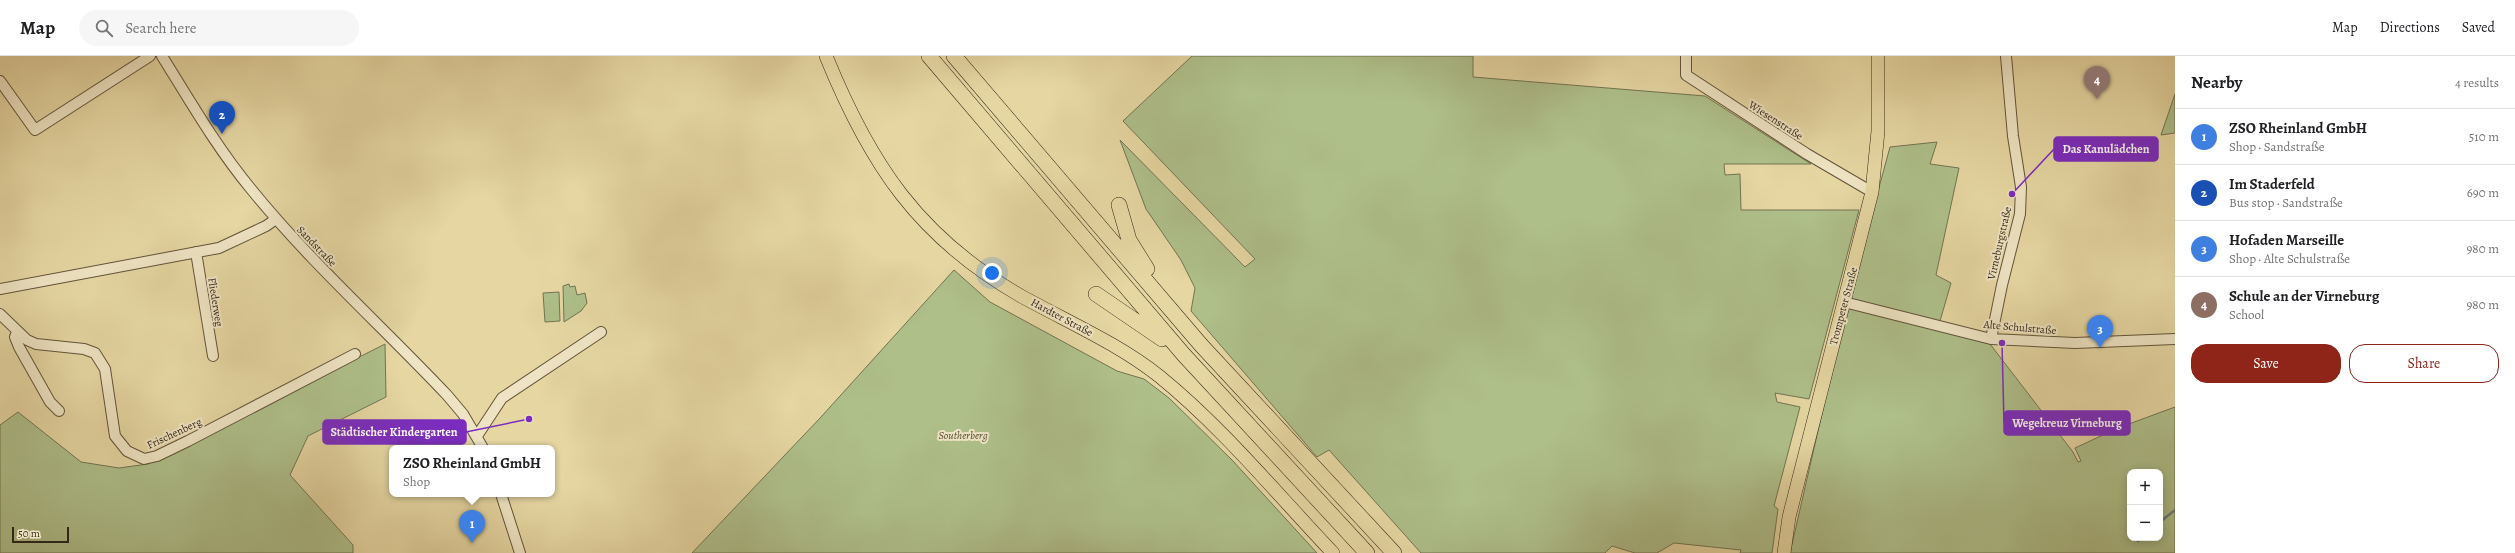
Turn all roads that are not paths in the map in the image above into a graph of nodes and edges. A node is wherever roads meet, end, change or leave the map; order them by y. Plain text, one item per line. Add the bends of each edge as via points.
1 (150, 56) edge
2 (162, 56) edge
3 (826, 56) edge
4 (929, 56) edge
5 (954, 56) edge
6 (1686, 56) edge
7 (1878, 56) edge
8 (2006, 56) edge
9 (0, 81) edge
10 (1872, 192) junction
11 (1119, 205) dead end
12 (276, 219) junction
13 (196, 252) junction
14 (0, 289) edge
15 (1096, 294) dead end
16 (1159, 295) junction
17 (1844, 302) junction
18 (0, 314) edge
19 (17, 332) junction
20 (601, 332) dead end
21 (1991, 339) junction
22 (2175, 339) edge
23 (355, 354) dead end
24 (1184, 355) junction
25 (213, 356) dead end
26 (59, 411) dead end
27 (476, 436) junction
28 (481, 445) edge
29 (502, 497) edge
30 (520, 553) edge
31 (1333, 553) edge
32 (1367, 553) edge
33 (1394, 553) edge
34 (1784, 553) edge

1 - 9 street via 35,130
2 - 12 street, Sandstraße via 215,141
3 - 31 main road, Hardter Straße via 842,96 880,166 910,206 936,233 994,279 1110,342 1158,376 1184,397
4 - 24 highway
5 - 16 highway
6 - 10 street, Wiesenstraße via 1686,75 1801,150
7 - 10 main road, Trompeter Straße via 1878,131
8 - 21 street, Virneburgstraße via 2013,136 2021,187 2020,214
10 - 17 main road, Trompeter Straße
11 - 16 highway via 1129,240 1154,277
12 - 13 street via 231,244
12 - 27 street, Sandstraße via 304,251 447,395 463,414
13 - 14 street
13 - 25 street, Fliederweg
15 - 24 highway
16 - 33 highway via 1201,345
17 - 21 street, Alte Schulstraße
17 - 34 main road, Trompeter Straße via 1789,517
18 - 19 street, Frischenberg
19 - 23 street, Frischenberg via 36,344 84,349 95,353 105,369 115,436 127,452 144,458 157,456 182,444
19 - 26 street via 15,337 19,347 50,402
20 - 27 street via 502,398
21 - 22 street, Alte Schulstraße via 2075,343
24 - 32 highway
27 - 28 street, Sandstraße
29 - 30 street

